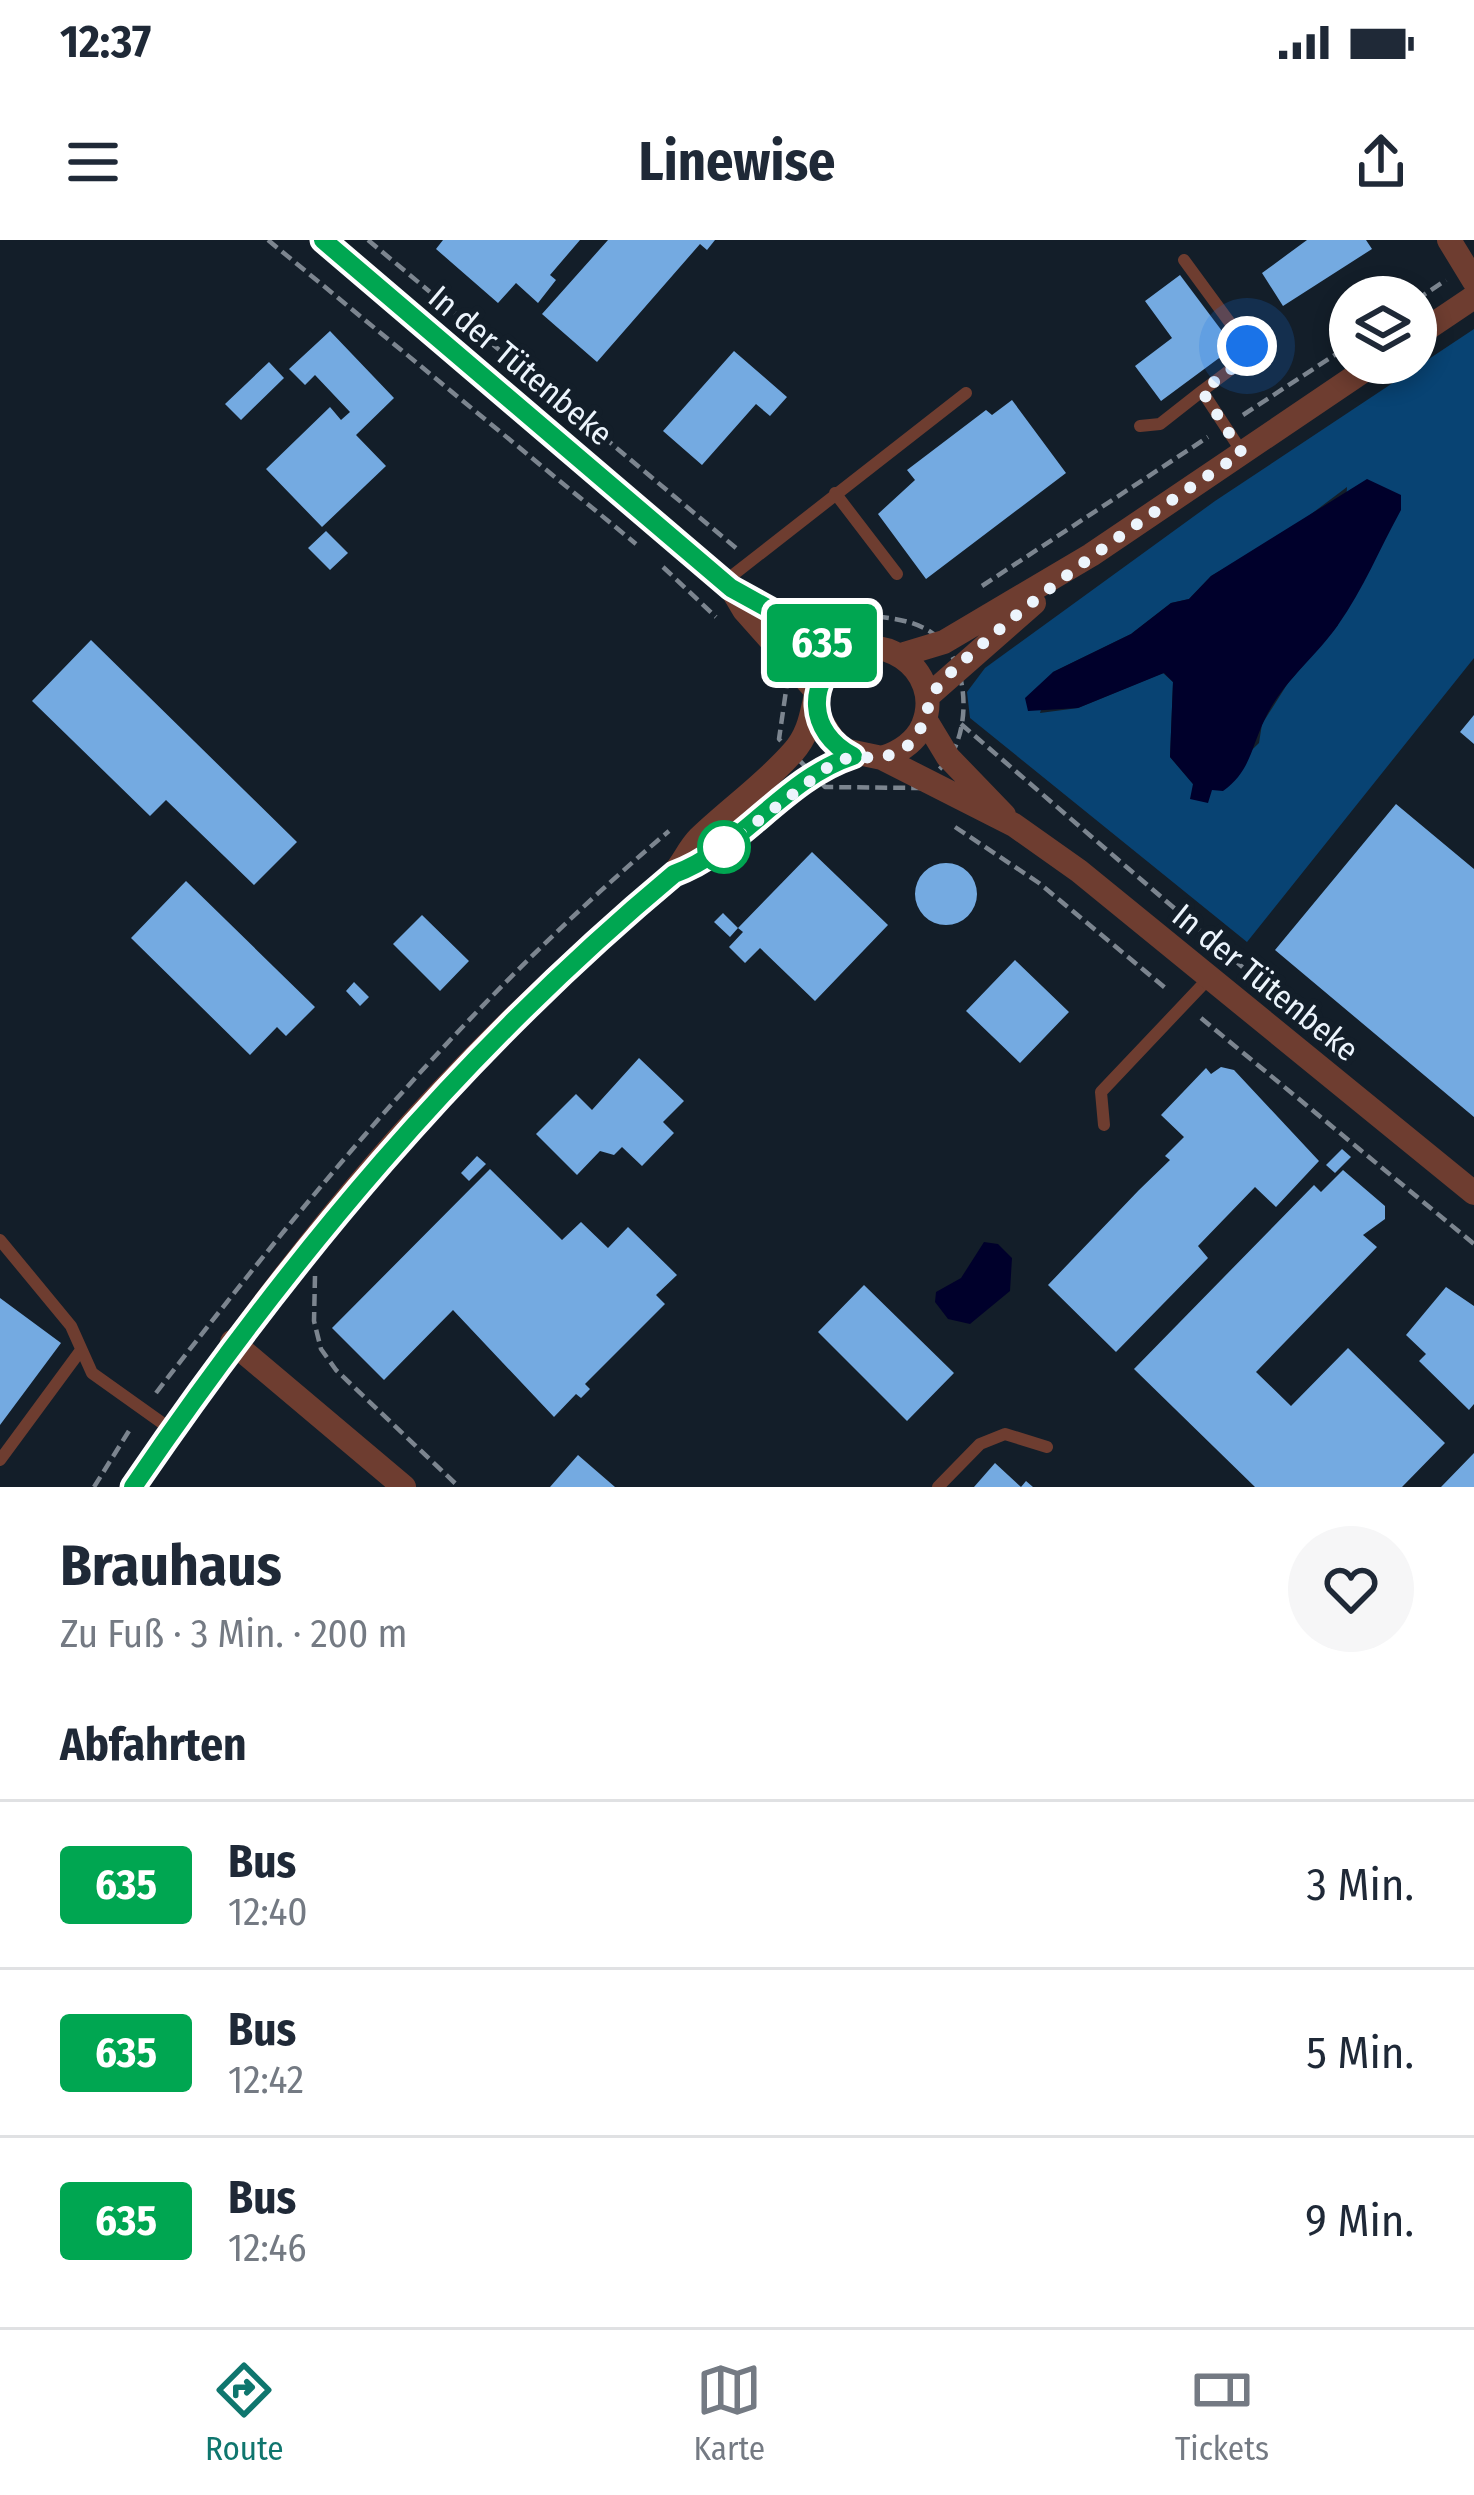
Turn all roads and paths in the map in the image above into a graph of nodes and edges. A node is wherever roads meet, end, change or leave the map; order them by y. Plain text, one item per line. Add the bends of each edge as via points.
1 (268, 240) edge
2 (368, 240) edge
3 (1449, 240) edge
4 (330, 242) edge
5 (1184, 260) dead end
6 (1474, 281) edge
7 (1474, 296) edge
8 (1437, 322) edge
9 (1329, 359) edge
10 (1345, 384) edge
11 (1202, 391) junction
12 (966, 393) dead end
13 (1140, 426) dead end
14 (1226, 426) junction
15 (1242, 453) junction
16 (835, 493) junction
17 (638, 546) dead end
18 (1091, 555) junction
19 (750, 560) junction
20 (656, 561) dead end
21 (897, 574) dead end
22 (728, 585) junction
23 (977, 590) dead end
24 (942, 615) dead end
25 (721, 622) dead end
26 (934, 635) junction
27 (813, 638) junction
28 (847, 652) junction
29 (901, 655) junction
30 (794, 663) junction
31 (958, 666) junction
32 (816, 702) junction
33 (926, 708) junction
34 (961, 724) junction
35 (792, 754) junction
36 (853, 756) junction
37 (948, 757) junction
38 (882, 758) junction
39 (813, 775) junction
40 (928, 781) junction
41 (1014, 825) junction
42 (970, 836) dead end
43 (674, 874) junction
44 (1253, 976) dead end
45 (1209, 978) junction
46 (1186, 1005) junction
47 (1104, 1126) dead end
48 (1474, 1193) edge
49 (0, 1240) edge
50 (272, 1242) dead end
51 (1474, 1244) edge
52 (296, 1261) junction
53 (232, 1342) junction
54 (81, 1350) junction
55 (172, 1430) junction
56 (1047, 1448) dead end
57 (0, 1460) edge
58 (134, 1487) edge
59 (404, 1487) edge
60 (459, 1487) edge
61 (938, 1487) edge

1 - 17 path
2 - 19 path
3 - 6 street
4 - 22 street, In der Tütenbeke
5 - 11 lane via 1247,346 1242,361
7 - 8 street
9 - 14 path
10 - 15 street
11 - 13 lane via 1160,424
11 - 14 lane
12 - 16 lane
14 - 15 lane
14 - 23 path
15 - 18 street
16 - 19 lane
16 - 21 lane
18 - 26 street
18 - 31 street
19 - 22 lane
20 - 25 path
22 - 27 street, In der Tütenbeke
22 - 30 street, In der Tütenbeke
24 - 26 path
26 - 27 path via 892,617 860,615
26 - 29 street
26 - 31 path
27 - 28 street, In der Tütenbeke
27 - 30 path
28 - 29 street via 874,647
28 - 32 street via 826,670
29 - 33 street via 921,675
30 - 32 street, In der Tütenbeke
30 - 35 path via 779,739
31 - 33 street
31 - 34 path
32 - 35 street
32 - 36 street via 829,739
33 - 37 street, In der Tütenbeke
33 - 38 street via 909,745
34 - 37 path
34 - 44 path
35 - 39 path
35 - 43 street via 694,842
36 - 38 street
36 - 39 street
37 - 40 path
37 - 41 street, In der Tütenbeke
38 - 40 street, In der Tütenbeke
39 - 40 path via 825,787 920,788
39 - 43 street via 705,862
40 - 41 street, In der Tütenbeke
41 - 45 street, In der Tütenbeke
42 - 46 path
43 - 52 street via 458,1074
45 - 46 lane
45 - 48 street, In der Tütenbeke
46 - 47 lane via 1101,1092
46 - 51 path
49 - 54 lane via 71,1326
50 - 52 path
52 - 53 street
52 - 60 path via 317,1278 314,1321 336,1370
53 - 55 street
53 - 59 street
54 - 55 lane via 92,1373
54 - 57 lane
55 - 58 street
56 - 61 lane via 1006,1434 980,1444

